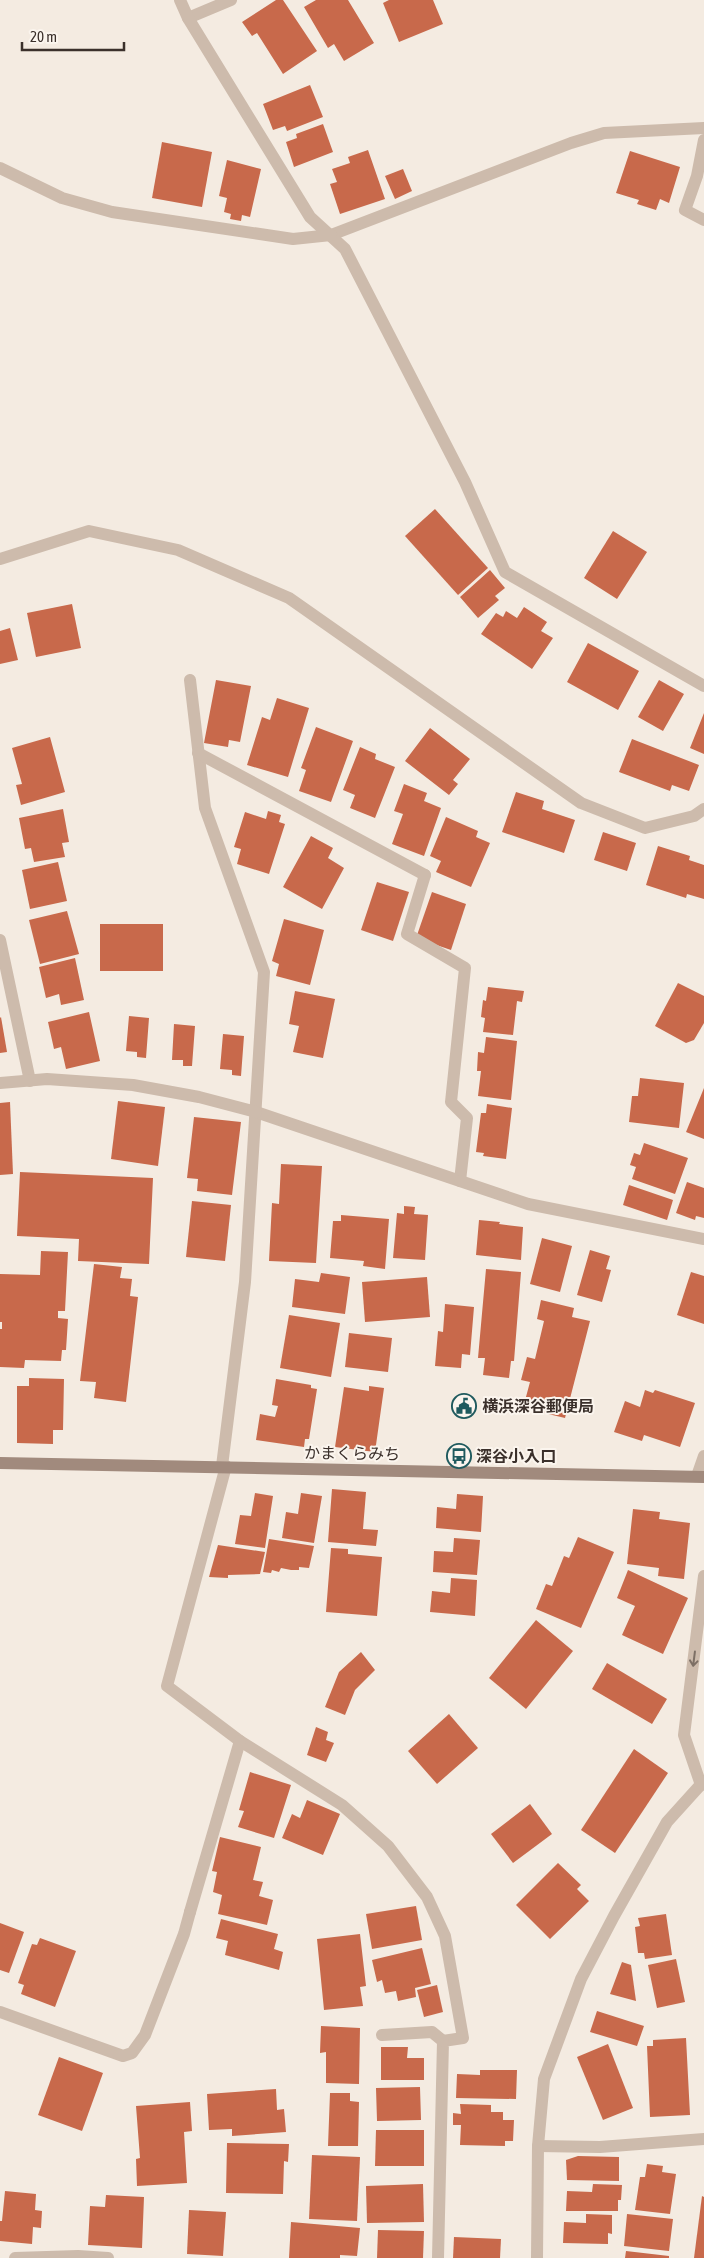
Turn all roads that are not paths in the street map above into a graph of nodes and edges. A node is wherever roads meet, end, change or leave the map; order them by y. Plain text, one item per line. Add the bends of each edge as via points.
1 (180, 0) edge
2 (231, 0) edge
3 (188, 18) junction
4 (704, 128) edge
5 (704, 140) edge
6 (0, 168) edge
7 (704, 220) edge
8 (331, 235) junction
9 (0, 559) edge
10 (190, 680) dead end
11 (704, 686) edge
12 (198, 753) junction
13 (704, 809) edge
14 (0, 940) edge
15 (30, 1081) junction
16 (0, 1083) edge
17 (256, 1112) junction
18 (460, 1181) junction
19 (704, 1239) edge
20 (704, 1456) edge
21 (0, 1463) edge
22 (224, 1466) junction
23 (701, 1477) edge
24 (704, 1576) edge
25 (240, 1740) junction
26 (702, 1783) edge
27 (0, 2012) edge
28 (382, 2035) dead end
29 (443, 2041) junction
30 (704, 2139) edge
31 (538, 2146) junction
32 (15, 2258) edge
33 (108, 2258) edge
34 (438, 2258) edge
35 (537, 2258) edge

1 - 3 street
2 - 3 street
3 - 8 street via 310,217
4 - 8 street via 604,133
5 - 7 street via 686,210
6 - 8 street via 62,198 112,212 293,239
8 - 11 street via 345,249 359,275 465,482 505,572
9 - 13 street via 89,531 178,550 289,598 581,803 645,828 694,816
10 - 12 street
12 - 17 street via 205,808 264,972
12 - 18 street via 425,874 407,934 465,968 451,1102 467,1118
14 - 15 street
15 - 16 street
15 - 17 street via 47,1079 133,1085
17 - 18 street
17 - 22 street via 245,1282
18 - 19 street via 528,1204
20 - 23 street
21 - 22 main road, かまくらみち
22 - 23 main road, かまくらみち
22 - 25 street via 167,1686
24 -> 26 street via 684,1735
25 - 27 street via 184,1934 145,2035 132,2053 123,2056
25 - 29 street via 342,1806 388,1846 427,1897 445,1936 463,2038
26 - 31 street via 667,1822 581,1979 544,2079
28 - 29 street via 432,2032
29 - 34 street
30 - 31 street via 600,2148
31 - 35 street
32 - 33 street

